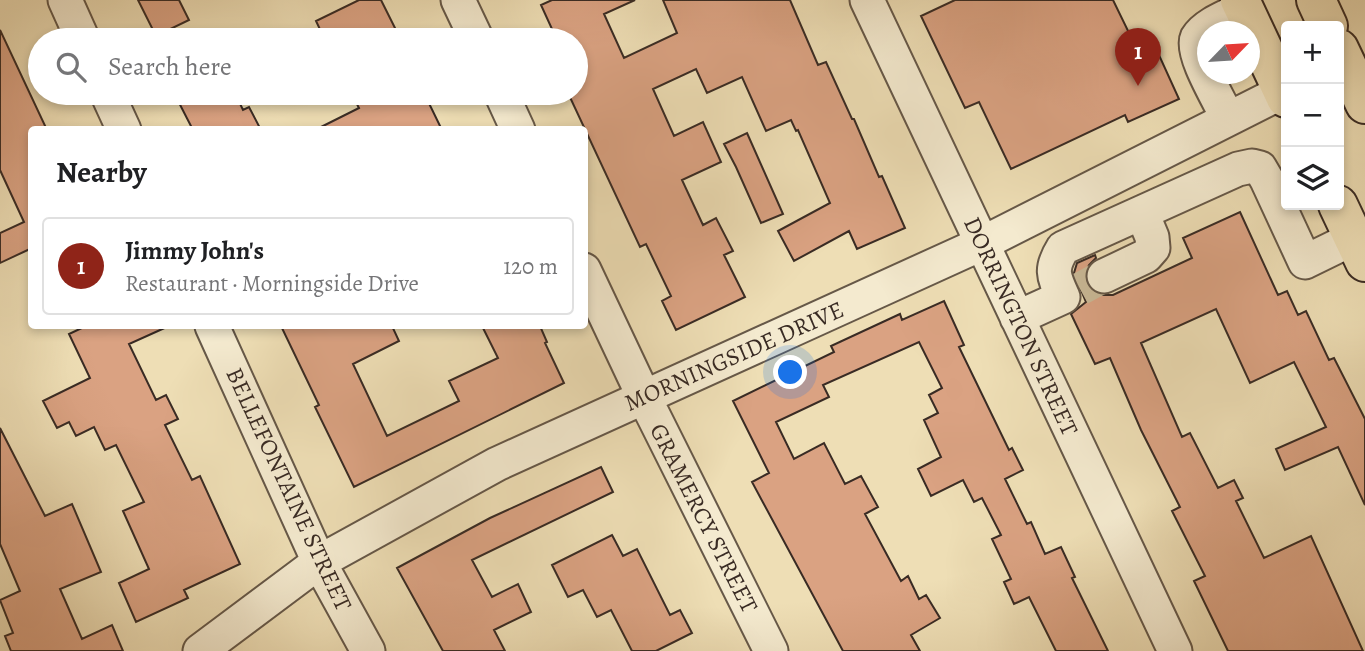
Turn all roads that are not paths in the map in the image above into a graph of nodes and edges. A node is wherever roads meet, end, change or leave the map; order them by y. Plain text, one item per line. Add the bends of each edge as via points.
1 (65, 0) edge
2 (458, 0) edge
3 (867, 0) edge
4 (1316, 0) edge
5 (1242, 4) edge
6 (1326, 21) edge
7 (78, 28) edge
8 (471, 28) edge
9 (1347, 56) edge
10 (1281, 85) edge
11 (1281, 95) edge
12 (1365, 104) edge
13 (113, 105) edge
14 (507, 105) edge
15 (1228, 119) junction
16 (122, 126) edge
17 (516, 126) edge
18 (1137, 165) junction
19 (1150, 210) junction
20 (1340, 210) edge
21 (981, 244) junction
22 (1359, 250) edge
23 (588, 278) edge
24 (1082, 287) junction
25 (1017, 318) junction
26 (213, 329) edge
27 (644, 397) junction
28 (319, 562) junction
29 (200, 651) edge
30 (368, 651) edge
31 (771, 651) edge
32 (1175, 651) edge

1 - 7 street
2 - 8 street
3 - 21 street, DORRINGTON STREET
4 - 6 main road
5 - 10 main road
5 - 15 street via 1197,38 1195,51
9 - 12 main road
11 - 15 street, MORNINGSIDE DRIVE
13 - 16 street
14 - 17 street
15 - 18 street, MORNINGSIDE DRIVE
18 - 19 street
18 - 21 street, MORNINGSIDE DRIVE
19 - 22 street via 1252,166 1260,168 1267,180 1305,262
19 - 24 street via 1153,248 1146,256
19 - 24 street via 1063,248 1054,263 1054,277
20 - 22 main road
21 - 25 street, DORRINGTON STREET
21 - 27 street, MORNINGSIDE DRIVE
23 - 27 street, GRAMERCY STREET
24 - 25 street
25 - 32 street, DORRINGTON STREET
26 - 28 street, BELLEFONTAINE STREET
27 - 28 street, MORNINGSIDE DRIVE via 497,464
27 - 31 street, GRAMERCY STREET
28 - 29 street, MORNINGSIDE DRIVE
28 - 30 street, BELLEFONTAINE STREET

